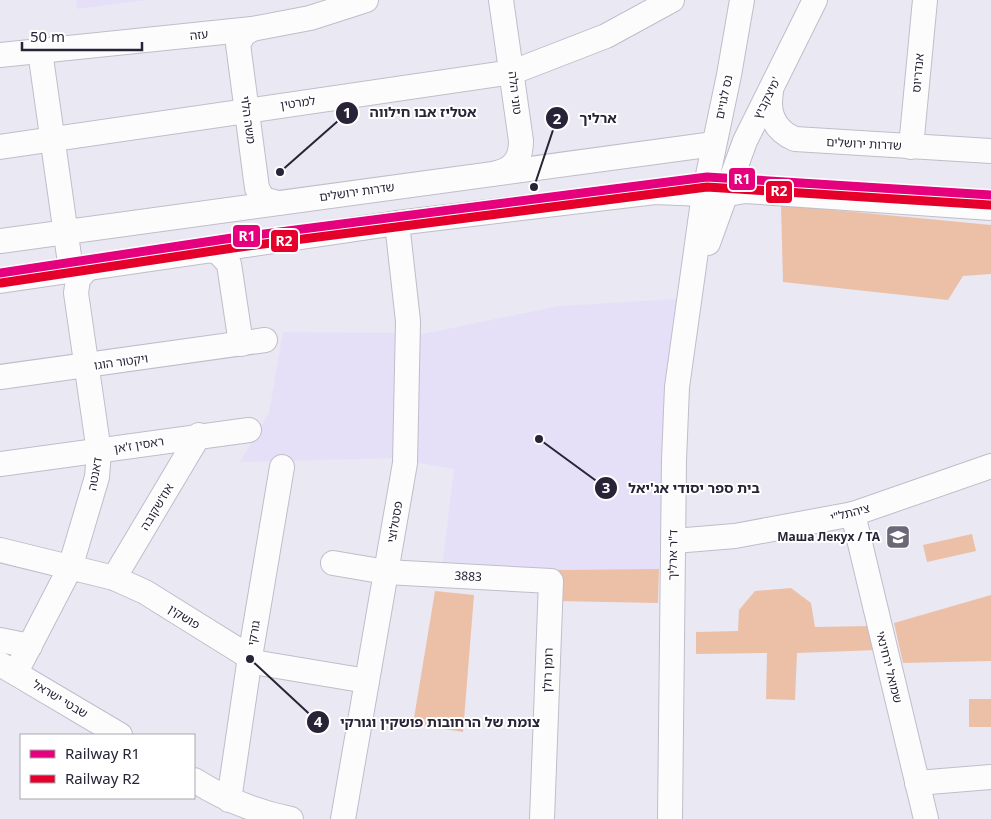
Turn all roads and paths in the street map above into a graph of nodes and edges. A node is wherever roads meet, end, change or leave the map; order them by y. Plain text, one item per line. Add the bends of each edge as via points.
1 (501, 0) edge
2 (672, 0) edge
3 (742, 0) edge
4 (816, 0) edge
5 (925, 0) edge
6 (356, 1) edge
7 (316, 9) edge
8 (252, 29) junction
9 (40, 51) junction
10 (0, 55) edge
11 (513, 72) junction
12 (770, 92) junction
13 (246, 111) junction
14 (53, 139) junction
15 (714, 144) junction
16 (0, 147) edge
17 (912, 147) junction
18 (991, 151) edge
19 (501, 173) junction
20 (409, 185) junction
21 (714, 196) junction
22 (269, 204) junction
23 (991, 208) edge
24 (512, 209) junction
25 (405, 222) junction
26 (66, 232) junction
27 (0, 241) edge
28 (266, 241) junction
29 (206, 249) junction
30 (80, 269) junction
31 (0, 281) edge
32 (265, 340) dead end
33 (241, 344) junction
34 (88, 366) junction
35 (0, 377) edge
36 (249, 430) dead end
37 (199, 435) junction
38 (99, 452) junction
39 (0, 464) edge
40 (991, 466) edge
41 (282, 467) dead end
42 (853, 514) junction
43 (674, 541) junction
44 (0, 550) edge
45 (333, 563) dead end
46 (70, 568) junction
47 (386, 572) junction
48 (114, 578) junction
49 (551, 581) joint
50 (0, 640) edge
51 (30, 646) junction
52 (250, 657) junction
53 (8, 668) edge
54 (367, 681) junction
55 (118, 734) edge
56 (991, 777) edge
57 (195, 781) edge
58 (917, 783) junction
59 (229, 800) junction
60 (278, 818) edge
61 (344, 819) edge
62 (542, 819) edge
63 (670, 819) edge
64 (926, 819) edge

1 - 11 street, טוני הלה
2 - 11 street, למרטין via 606,36
3 - 15 street, נס לגויים
4 - 12 street, מיצקביץ'
5 - 17 street, אנדריוס
6 - 7 street, עזה
7 - 8 street, עזה
8 - 9 street, עזה
8 - 13 street, משה הלוי via 238,44
9 - 10 street, עזה
9 - 14 street
11 - 13 street, למרטין
11 - 19 street, טוני הלה via 521,150 514,164
12 - 17 street, שדרות ירושלים via 774,123 785,135 795,139
12 - 21 street, מיצקביץ'
13 - 14 street, למרטין
13 - 22 street, משה הלוי via 258,192
14 - 16 street, למרטין
14 - 26 street
15 - 19 street, שדרות ירושלים
15 - 21 street, נס לגויים
17 - 18 street, שדרות ירושלים
19 - 20 street, שדרות ירושלים
19 - 24 street
20 - 22 street, שדרות ירושלים
20 - 25 street, פסטלוצי
21 - 23 street via 745,191
21 - 24 street via 655,192
21 - 43 street, ד"ר ארליך via 692,291 676,406
22 - 26 street, שדרות ירושלים
22 - 28 street
24 - 25 street
25 - 28 street
25 - 47 street, פסטלוצי via 408,321 404,463
26 - 27 street, שדרות ירושלים
26 - 30 street
28 - 29 street
29 - 30 street
29 - 33 street via 218,252 229,264
30 - 31 street
30 - 34 street, דאנטה via 76,286
32 - 33 street, ויקטור הוגו
33 - 34 street, ויקטור הוגו
34 - 35 street, ויקטור הוגו
34 - 38 street, דאנטה
36 - 37 street, ראסין ז'אן
37 - 38 street, ראסין ז'אן
37 - 48 street, אוז'שקובה
38 - 39 street, ראסין ז'אן
38 - 46 street, דאנטה via 97,477
40 - 42 street, ציהתל"י
41 - 52 street, גורקי
42 - 43 street, ציהתל"י via 735,536
42 - 58 street, שמואל ירחינאי
43 - 63 street, ד"ר ארליך
44 - 46 street, פושקין
45 - 47 street, 3883
46 - 48 street, פושקין
46 - 51 street, דאנטה
47 - 49 street, 3883
47 - 54 street, פסטלוצי
48 - 52 street, פושקין via 144,592
49 - 62 street, רומן רולן
50 - 51 street
51 - 53 street, דאנטה
52 - 54 street, פושקין via 259,663
52 - 59 street, גורקי
53 - 55 street, שבטי ישראל
54 - 61 street, פסטלוצי
56 - 58 street
57 - 59 street
58 - 64 street, שמואל ירחינאי
59 - 60 street

